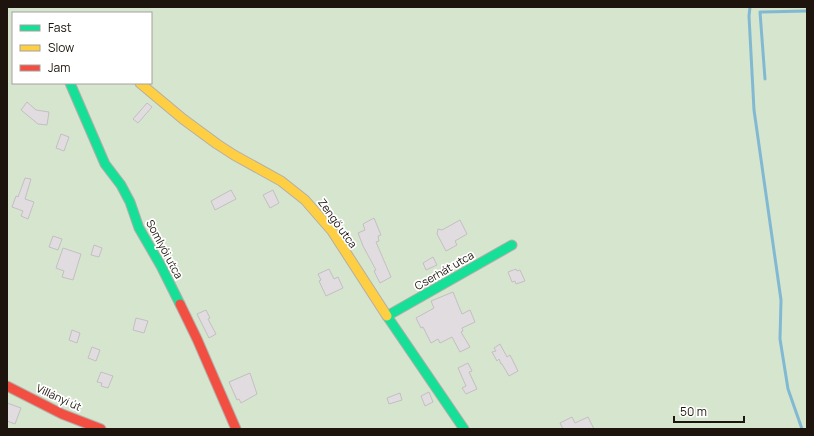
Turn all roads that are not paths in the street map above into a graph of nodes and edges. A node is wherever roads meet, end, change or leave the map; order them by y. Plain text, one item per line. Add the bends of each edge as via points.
1 (70, 84) edge
2 (141, 84) edge
3 (512, 245) dead end
4 (387, 316) junction
5 (7, 386) edge
6 (100, 429) edge
7 (236, 429) edge
8 (464, 429) edge

1 - 7 street, Somlyói utca via 105,164 130,202 139,228 194,333
2 - 4 street, Zengő utca via 213,141 274,176 308,202 332,231
3 - 4 street, Cserhát utca
4 - 8 street, Zengő utca
5 - 6 street, Villányi út via 62,414

